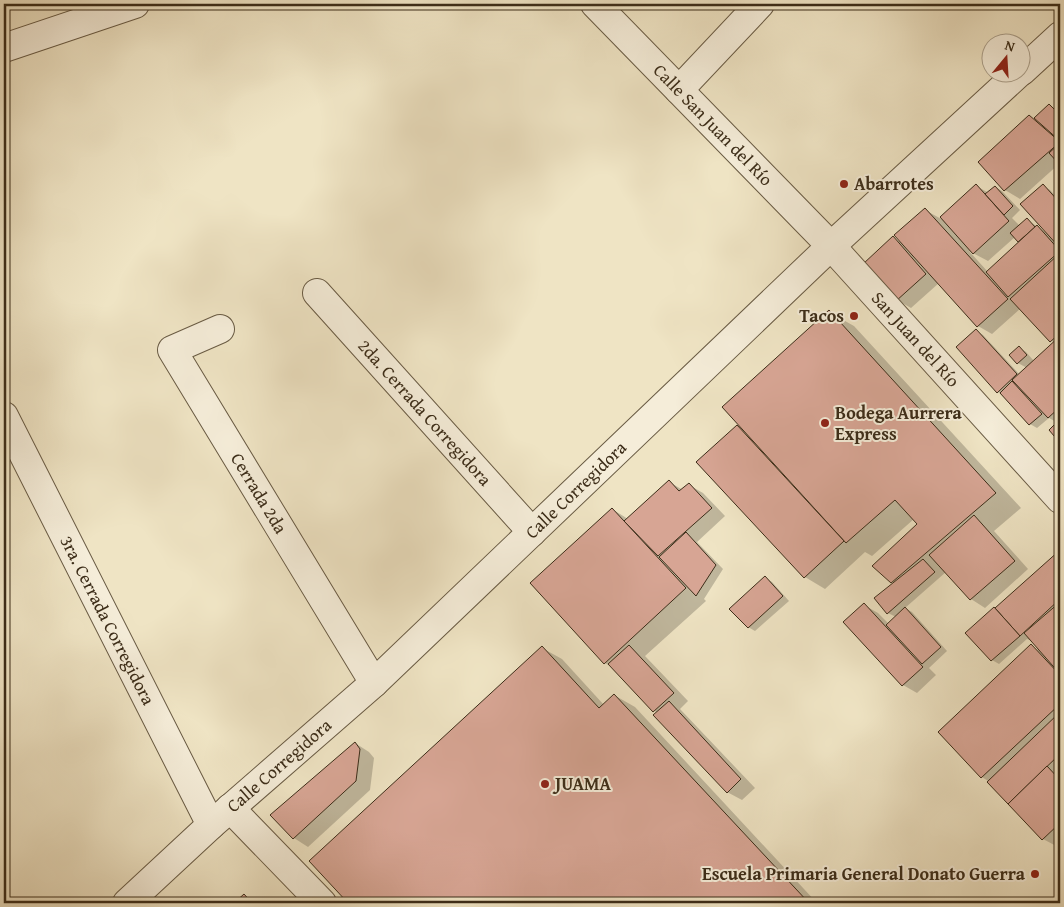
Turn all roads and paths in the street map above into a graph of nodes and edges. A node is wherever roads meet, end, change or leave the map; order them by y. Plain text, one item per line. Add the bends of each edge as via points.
1 (135, 4) edge
2 (596, 4) edge
3 (760, 4) edge
4 (1060, 36) edge
5 (4, 48) edge
6 (1032, 62) edge
7 (1010, 82) edge
8 (679, 90) junction
9 (831, 246) junction
10 (317, 293) dead end
11 (220, 329) dead end
12 (4, 416) edge
13 (1060, 499) edge
14 (532, 532) junction
15 (374, 683) junction
16 (221, 817) junction
17 (127, 903) edge
18 (322, 903) edge

1 - 5 street
2 - 8 street, Calle San Juan del Río
3 - 8 street
4 - 6 street, Calle Corregidora
7 - 9 street, Calle Corregidora
8 - 9 street, Calle San Juan del Río
9 - 13 street, San Juan del Río
9 - 14 street, Calle Corregidora
10 - 14 street, 2da. Cerrada Corregidora
11 - 15 street, Cerrada 2da via 172,350
12 - 16 street, 3ra. Cerrada Corregidora
14 - 15 street, Calle Corregidora
15 - 16 street, Calle Corregidora
16 - 17 street, Calle Corregidora
16 - 18 street, 3ra. Cerrada Corregidora

